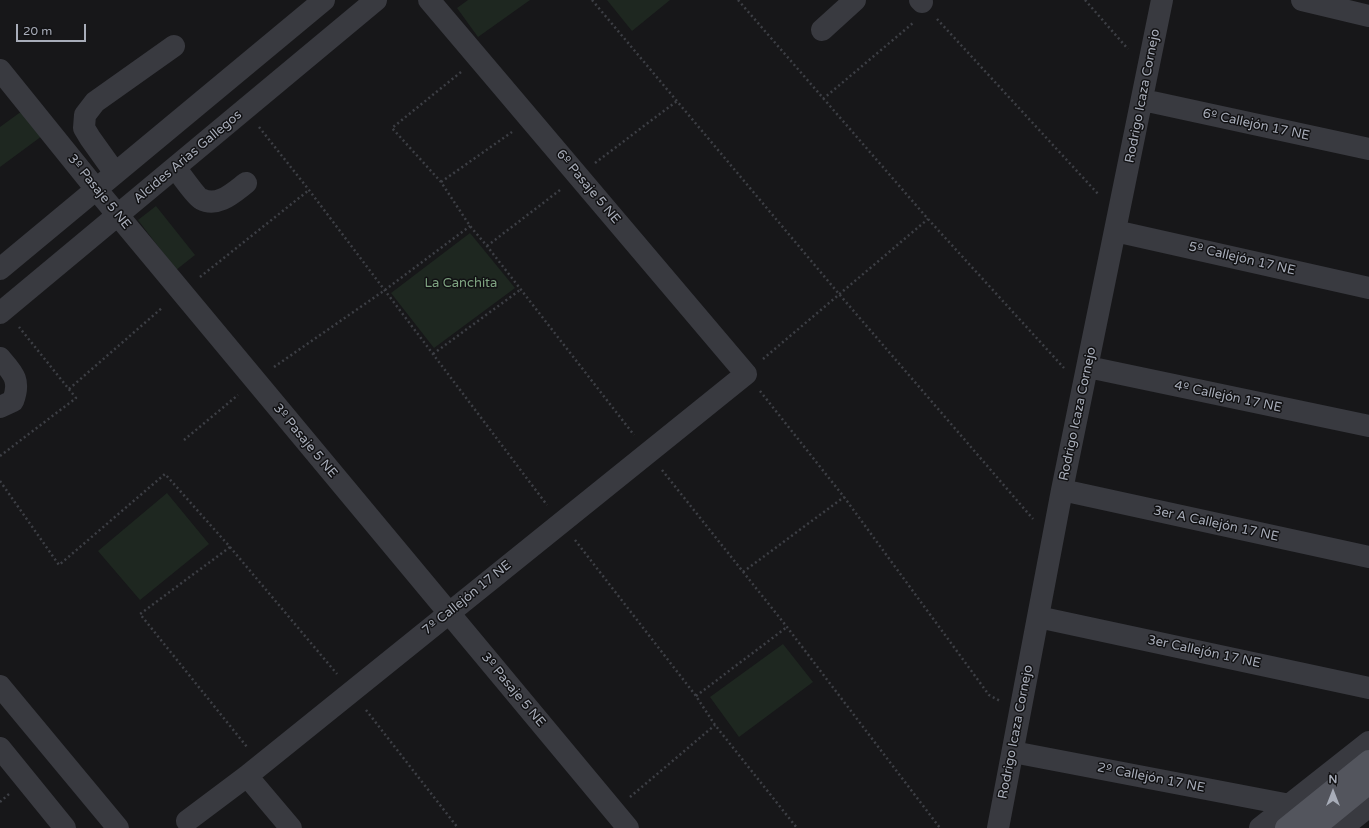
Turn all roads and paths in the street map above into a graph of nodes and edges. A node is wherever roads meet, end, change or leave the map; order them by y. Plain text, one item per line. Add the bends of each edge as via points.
1 (324, 0) edge
2 (376, 0) edge
3 (429, 0) edge
4 (592, 0) edge
5 (738, 0) edge
6 (855, 0) edge
7 (1085, 0) edge
8 (1162, 0) edge
9 (1302, 0) edge
10 (924, 4) edge
11 (1369, 16) edge
12 (822, 30) dead end
13 (174, 46) dead end
14 (478, 58) junction
15 (0, 70) edge
16 (1149, 70) junction
17 (823, 99) junction
18 (1143, 100) junction
19 (677, 101) junction
20 (245, 110) junction
21 (530, 119) junction
22 (1369, 149) edge
23 (175, 168) junction
24 (115, 173) junction
25 (578, 176) junction
26 (441, 182) junction
27 (246, 183) dead end
28 (96, 189) junction
29 (309, 190) junction
30 (118, 215) junction
31 (928, 219) junction
32 (1117, 223) junction
33 (470, 226) junction
34 (487, 246) junction
35 (0, 269) edge
36 (1369, 288) edge
37 (384, 290) junction
38 (520, 290) junction
39 (181, 292) junction
40 (840, 294) junction
41 (2, 312) edge
42 (433, 354) junction
43 (0, 358) edge
44 (1088, 367) junction
45 (746, 374) junction
46 (255, 381) junction
47 (69, 389) junction
48 (1083, 389) junction
49 (0, 407) edge
50 (1369, 426) edge
51 (184, 440) dead end
52 (648, 453) junction
53 (0, 456) edge
54 (0, 481) edge
55 (1062, 490) junction
56 (844, 497) junction
57 (561, 523) junction
58 (1053, 542) junction
59 (230, 547) junction
60 (1369, 557) edge
61 (743, 572) junction
62 (449, 613) junction
63 (1038, 617) junction
64 (787, 627) junction
65 (0, 686) edge
66 (1369, 688) edge
67 (352, 691) junction
68 (696, 696) junction
69 (1020, 711) junction
70 (716, 725) junction
71 (1369, 742) edge
72 (0, 748) edge
73 (1013, 752) junction
74 (1369, 761) edge
75 (254, 770) junction
76 (1369, 783) edge
77 (1290, 804) junction
78 (1369, 806) edge
79 (613, 811) junction
80 (196, 821) edge
81 (65, 828) edge
82 (118, 828) edge
83 (291, 828) edge
84 (458, 828) edge
85 (628, 828) edge
86 (797, 828) edge
87 (940, 828) edge
88 (998, 828) edge
89 (1260, 828) edge
90 (1286, 828) edge
91 (1314, 828) edge
92 (1342, 828) edge

1 - 24 street
2 - 20 street, Alcides Arias Gallegos
3 - 14 street, 6º Pasaje 5 NE
4 - 19 path
5 - 17 path
6 - 12 street
7 - 16 path
8 - 16 street, Rodrigo Icaza Cornejo
9 - 11 street
10 - 17 path
10 - 32 path via 1083,178
13 - 24 street via 95,102 85,115 84,128
14 - 21 street, 6º Pasaje 5 NE
14 - 26 path via 392,128
15 - 28 street, 3º Pasaje 5 NE
16 - 18 street, Rodrigo Icaza Cornejo
17 - 31 path
18 - 22 street, 6º Callejón 17 NE
18 - 32 street, Rodrigo Icaza Cornejo
19 - 25 path
19 - 40 path
20 - 23 street, Alcides Arias Gallegos
20 - 29 path
21 - 25 street, 6º Pasaje 5 NE
21 - 26 path
23 - 27 street via 200,199 210,202 221,200
23 - 30 street, Alcides Arias Gallegos
24 - 28 street
25 - 34 path
25 - 45 street, 6º Pasaje 5 NE
26 - 33 path
28 - 30 street, 3º Pasaje 5 NE
28 - 35 street
29 - 37 path
29 - 39 path
30 - 39 street, 3º Pasaje 5 NE
30 - 41 street, Alcides Arias Gallegos
31 - 40 path
31 - 48 path
32 - 36 street, 5º Callejón 17 NE
32 - 44 street, Rodrigo Icaza Cornejo
33 - 34 path
33 - 37 path
34 - 38 path
37 - 42 path
37 - 46 path
38 - 42 path
38 - 52 path
39 - 46 street, 3º Pasaje 5 NE
39 - 47 path
40 - 45 path
40 - 58 path
41 - 47 path
42 - 57 path
43 - 49 street via 14,374 17,383 13,401
44 - 48 street, Rodrigo Icaza Cornejo
44 - 50 street, 4º Callejón 17 NE
45 - 52 street, 7º Callejón 17 NE
45 - 56 path
46 - 51 path
46 - 62 street, 3º Pasaje 5 NE
47 - 53 path via 76,398
48 - 55 street, Rodrigo Icaza Cornejo
52 - 57 street, 7º Callejón 17 NE
52 - 61 path
54 - 59 path via 60,565 165,474
55 - 58 street, Rodrigo Icaza Cornejo
55 - 60 street, 3er A Callejón 17 NE
56 - 61 path
56 - 69 path via 989,695
57 - 62 street, 7º Callejón 17 NE
57 - 68 path
58 - 63 street, Rodrigo Icaza Cornejo
59 - 67 path
59 - 75 path via 140,614
61 - 64 path
62 - 67 street, 7º Callejón 17 NE
62 - 79 street, 3º Pasaje 5 NE
63 - 66 street, 3er Callejón 17 NE
63 - 69 street, Rodrigo Icaza Cornejo
64 - 68 path
64 - 87 path
65 - 82 street
67 - 75 street, 7º Callejón 17 NE
67 - 84 path
68 - 70 path
69 - 73 street, Rodrigo Icaza Cornejo
70 - 79 path
70 - 86 path
71 - 77 street
72 - 81 street
73 - 77 street, 2º Callejón 17 NE
73 - 88 street, Rodrigo Icaza Cornejo
74 - 90 main road
75 - 80 street, 7º Callejón 17 NE
75 - 83 street
76 - 91 main road
77 - 89 street
78 - 92 street
79 - 85 street, 3º Pasaje 5 NE

